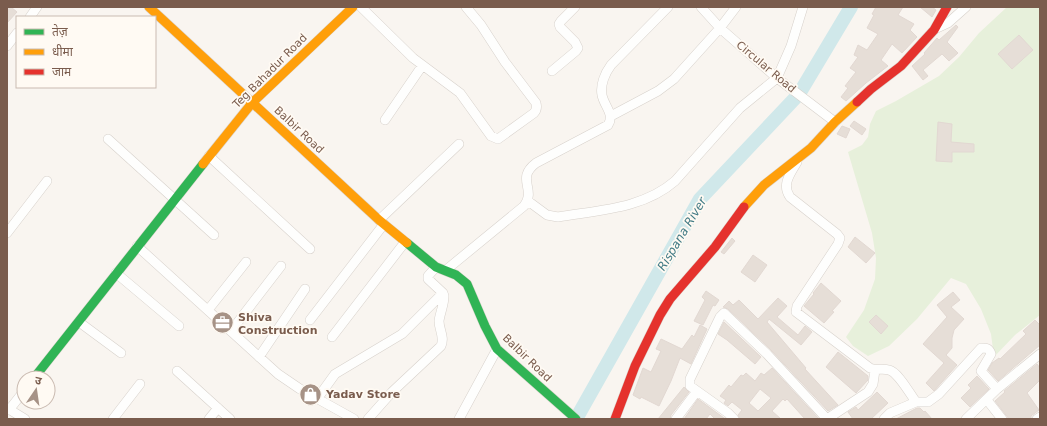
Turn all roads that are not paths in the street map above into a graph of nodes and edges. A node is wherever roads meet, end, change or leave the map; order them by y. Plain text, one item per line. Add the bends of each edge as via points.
1 (37, 7) edge
2 (149, 7) edge
3 (353, 7) edge
4 (361, 7) edge
5 (466, 7) edge
6 (575, 7) edge
7 (668, 7) edge
8 (736, 7) edge
9 (803, 7) edge
10 (947, 7) edge
11 (966, 7) edge
12 (703, 8) edge
13 (31, 16) edge
14 (720, 28) junction
15 (935, 29) junction
16 (13, 34) edge
17 (7, 46) edge
18 (422, 66) junction
19 (552, 71) dead end
20 (777, 78) junction
21 (252, 103) junction
22 (611, 116) junction
23 (386, 120) dead end
24 (835, 122) junction
25 (108, 139) dead end
26 (459, 144) dead end
27 (209, 156) junction
28 (800, 156) junction
29 (48, 182) dead end
30 (174, 199) junction
31 (528, 200) junction
32 (382, 222) junction
33 (7, 233) edge
34 (214, 235) dead end
35 (405, 242) junction
36 (137, 246) junction
37 (310, 249) dead end
38 (246, 262) dead end
39 (281, 266) dead end
40 (436, 267) junction
41 (446, 270) junction
42 (116, 273) junction
43 (305, 289) dead end
44 (443, 293) junction
45 (208, 310) junction
46 (310, 320) dead end
47 (79, 322) junction
48 (179, 326) dead end
49 (231, 331) junction
50 (332, 337) dead end
51 (497, 349) junction
52 (121, 353) dead end
53 (1040, 354) edge
54 (259, 357) junction
55 (40, 370) edge
56 (177, 370) dead end
57 (875, 370) junction
58 (140, 384) dead end
59 (997, 389) junction
60 (697, 391) junction
61 (317, 399) junction
62 (16, 400) edge
63 (987, 400) junction
64 (915, 401) junction
65 (218, 408) junction
66 (8, 409) edge
67 (341, 416) edge
68 (728, 417) edge
69 (1040, 417) edge
70 (25, 419) edge
71 (113, 419) edge
72 (210, 419) edge
73 (230, 419) edge
74 (354, 419) edge
75 (368, 419) edge
76 (459, 419) edge
77 (576, 419) edge
78 (615, 419) edge
79 (676, 419) edge
80 (827, 419) edge
81 (884, 419) edge
82 (966, 419) edge
83 (1002, 419) edge
84 (1038, 419) edge

1 - 13 street
2 - 21 street, Balbir Road
3 - 21 street, Teg Bahadur Road
4 - 18 street
5 - 18 street via 536,103 536,110 503,136 495,138 460,93
6 - 19 street via 559,24 578,48
7 - 22 street via 606,71 602,96
8 - 14 street
9 - 20 street via 791,46
10 - 15 street
11 - 15 street via 948,23
12 - 14 street, Circular Road
14 - 20 street, Circular Road
14 - 22 street via 674,79 658,91
15 - 24 street via 901,66
16 - 17 street
18 - 23 street
20 - 24 street, Circular Road
20 - 31 street via 740,108 675,181 652,197 613,208 558,217 548,215
21 - 27 street, Teg Bahadur Road
21 - 32 street, Balbir Road
22 - 31 street via 604,128 530,167 526,176
24 - 28 street
25 - 30 street
26 - 32 street
27 - 30 street, Teg Bahadur Road
27 - 37 street
28 - 57 street via 787,180 787,193 840,238 797,306 796,312
28 - 78 street via 764,185 749,201 715,247 665,306 634,366
29 - 33 street
30 - 34 street
30 - 36 street, Teg Bahadur Road
31 - 41 street
32 - 35 street, Balbir Road
32 - 46 street
35 - 40 street, Balbir Road
35 - 50 street
36 - 42 street, Teg Bahadur Road
36 - 45 street
38 - 45 street
39 - 49 street
40 - 41 street, Balbir Road
40 - 44 street via 428,279
41 - 51 street, Balbir Road via 456,274 467,284 484,326
42 - 47 street, Teg Bahadur Road
42 - 48 street
43 - 54 street
44 - 61 street via 402,334 335,374
44 - 75 street via 444,301 439,323 443,339 441,346 382,402
45 - 49 street
47 - 52 street
47 - 55 street, Teg Bahadur Road
49 - 54 street
51 - 76 street
51 - 77 street, Balbir Road
53 - 59 street
54 - 61 street via 288,382
56 - 65 street
57 - 64 street via 894,372
57 - 80 street via 873,384 868,392
58 - 71 street
59 - 63 street
59 - 64 street via 981,371 991,354 988,348 981,348 939,394 928,402
60 - 68 street
60 - 79 street
60 - 80 street via 690,386 690,379 720,316 725,313
61 - 67 street
62 - 66 street
63 - 82 street
63 - 83 street
64 - 81 street via 890,413
65 - 72 street
65 - 73 street
66 - 70 street
67 - 74 street
69 - 84 street

